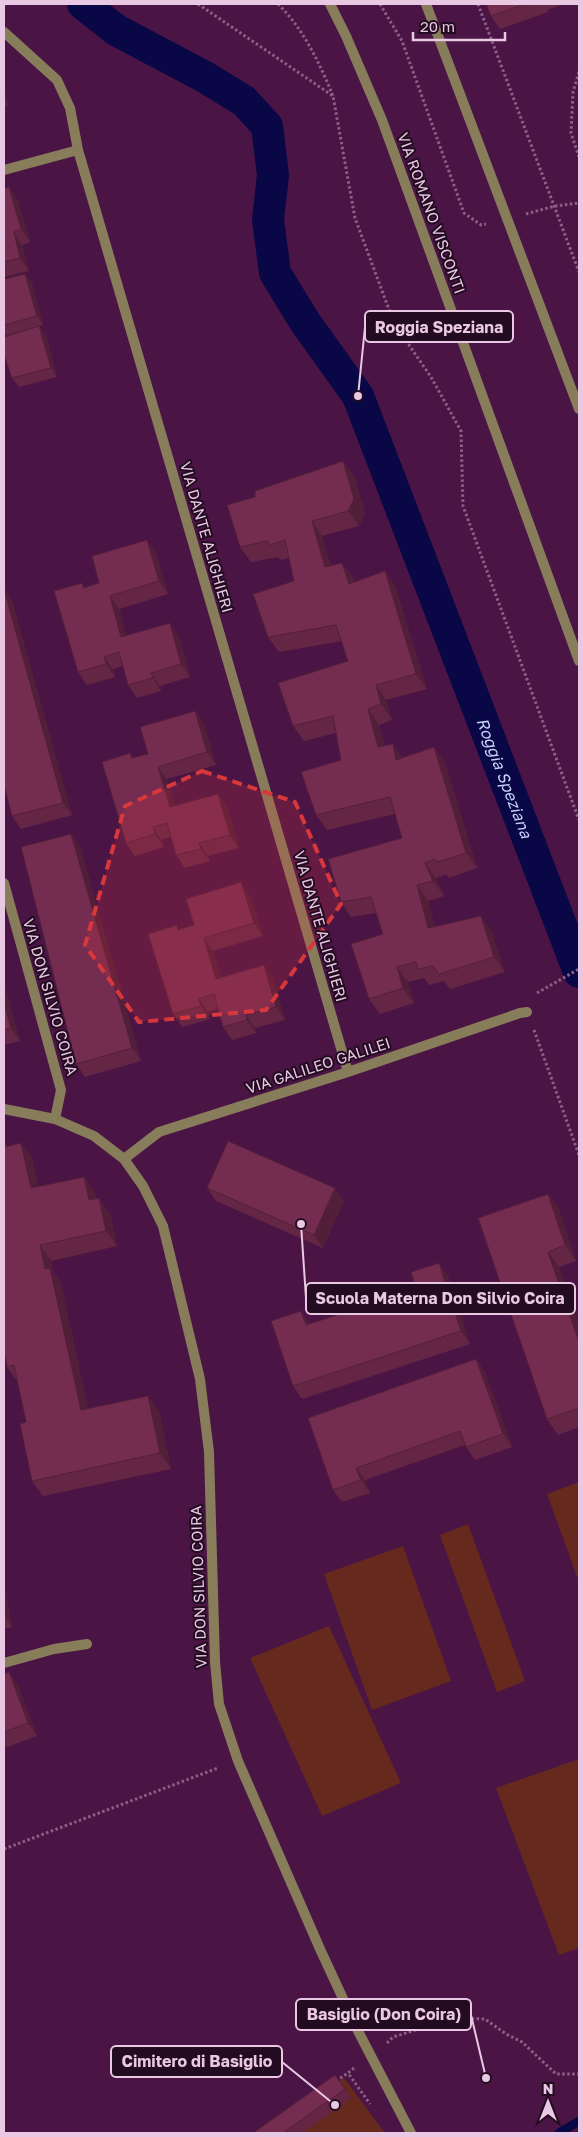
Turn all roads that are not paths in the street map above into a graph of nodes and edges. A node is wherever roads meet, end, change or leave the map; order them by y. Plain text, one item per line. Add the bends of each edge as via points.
1 (330, 4) edge
2 (426, 4) edge
3 (4, 32) edge
4 (78, 150) junction
5 (4, 170) edge
6 (579, 409) edge
7 (579, 661) edge
8 (4, 883) edge
9 (527, 1012) road end
10 (348, 1072) junction
11 (4, 1109) edge
12 (55, 1119) junction
13 (124, 1159) junction
14 (87, 1644) dead end
15 (4, 1663) edge
16 (411, 2133) edge

1 - 7 street, VIA ROMANO VISCONTI via 382,120
2 - 6 street
3 - 4 street, VIA DANTE ALIGHIERI via 57,80 70,108
4 - 5 street
4 - 10 street, VIA DANTE ALIGHIERI
8 - 12 street, VIA DON SILVIO COIRA via 61,1090
9 - 10 street, VIA GALILEO GALILEI
10 - 13 street, VIA GALILEO GALILEI via 159,1132
11 - 12 street, VIA DON SILVIO COIRA
12 - 13 street, VIA DON SILVIO COIRA via 94,1136
13 - 16 street, VIA DON SILVIO COIRA via 143,1186 163,1226 200,1380 210,1452 214,1662 219,1704 238,1761 336,1986
14 - 15 street

